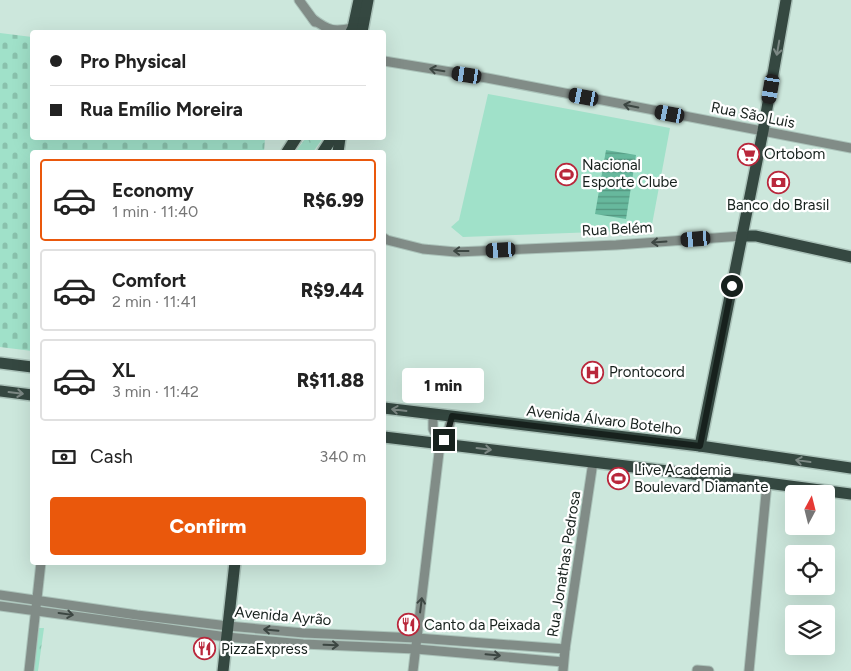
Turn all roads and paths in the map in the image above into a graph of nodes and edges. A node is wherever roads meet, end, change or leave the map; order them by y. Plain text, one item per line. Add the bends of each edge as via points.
1 (299, 0) edge
2 (359, 0) edge
3 (368, 0) edge
4 (786, 0) edge
5 (313, 19) junction
6 (318, 30) edge
7 (322, 30) edge
8 (332, 30) edge
9 (355, 30) edge
10 (355, 30) edge
11 (386, 61) edge
12 (763, 131) junction
13 (851, 148) edge
14 (742, 236) junction
15 (386, 239) edge
16 (851, 257) edge
17 (0, 363) edge
18 (30, 367) edge
19 (0, 392) edge
20 (30, 395) edge
21 (386, 408) edge
22 (433, 414) junction
23 (452, 416) junction
24 (386, 437) edge
25 (440, 444) junction
26 (700, 446) junction
27 (594, 462) junction
28 (851, 468) edge
29 (768, 483) junction
30 (851, 494) edge
31 (40, 565) edge
32 (234, 565) edge
33 (0, 595) edge
34 (36, 600) junction
35 (0, 606) edge
36 (35, 610) junction
37 (227, 631) junction
38 (304, 633) junction
39 (417, 638) junction
40 (303, 644) junction
41 (416, 649) junction
42 (565, 649) junction
43 (563, 666) edge
44 (697, 670) edge
45 (29, 671) edge
46 (223, 671) edge
47 (414, 671) edge
48 (709, 671) edge
49 (749, 671) edge

1 - 5 street
2 - 9 main road
3 - 10 main road
4 -> 12 main road
5 - 6 street
5 - 7 street
5 - 8 street
12 -> 11 street, Rua São Luis
12 - 13 street, Rua São Luis
12 - 14 main road
14 -> 15 street, Rua Belém via 456,252
14 - 16 main road, Rua Belém via 756,236
14 - 26 main road
17 - 18 main road
19 -> 20 main road
22 -> 21 main road, Avenida Álvaro Botelho
22 - 23 main road, Avenida Álvaro Botelho
22 - 25 street via 433,429
23 - 25 street via 447,435
23 - 26 main road, Avenida Álvaro Botelho
24 - 25 main road
25 -> 27 main road
39 -> 25 street
28 -> 26 main road, Avenida Álvaro Botelho
27 - 29 main road
27 - 42 street, Rua Jonathas Pedrosa
29 - 30 main road
29 - 49 street
31 - 34 street
32 - 37 main road
33 - 34 street, Avenida Ayrão
34 - 36 street
34 - 37 street, Avenida Ayrão
35 - 36 street, Avenida Ayrão
36 -> 37 street, Avenida Ayrão
36 - 45 street
38 -> 37 street, Avenida Ayrão
37 - 40 street, Avenida Ayrão
37 - 46 main road
38 - 39 street, Avenida Ayrão
38 - 40 street
39 - 41 street
39 - 42 street, Avenida Ayrão
40 -> 41 street, Avenida Ayrão
41 -> 43 street, Avenida Ayrão
41 - 47 street
42 - 43 street, Rua Jonathas Pedrosa
44 - 48 street

